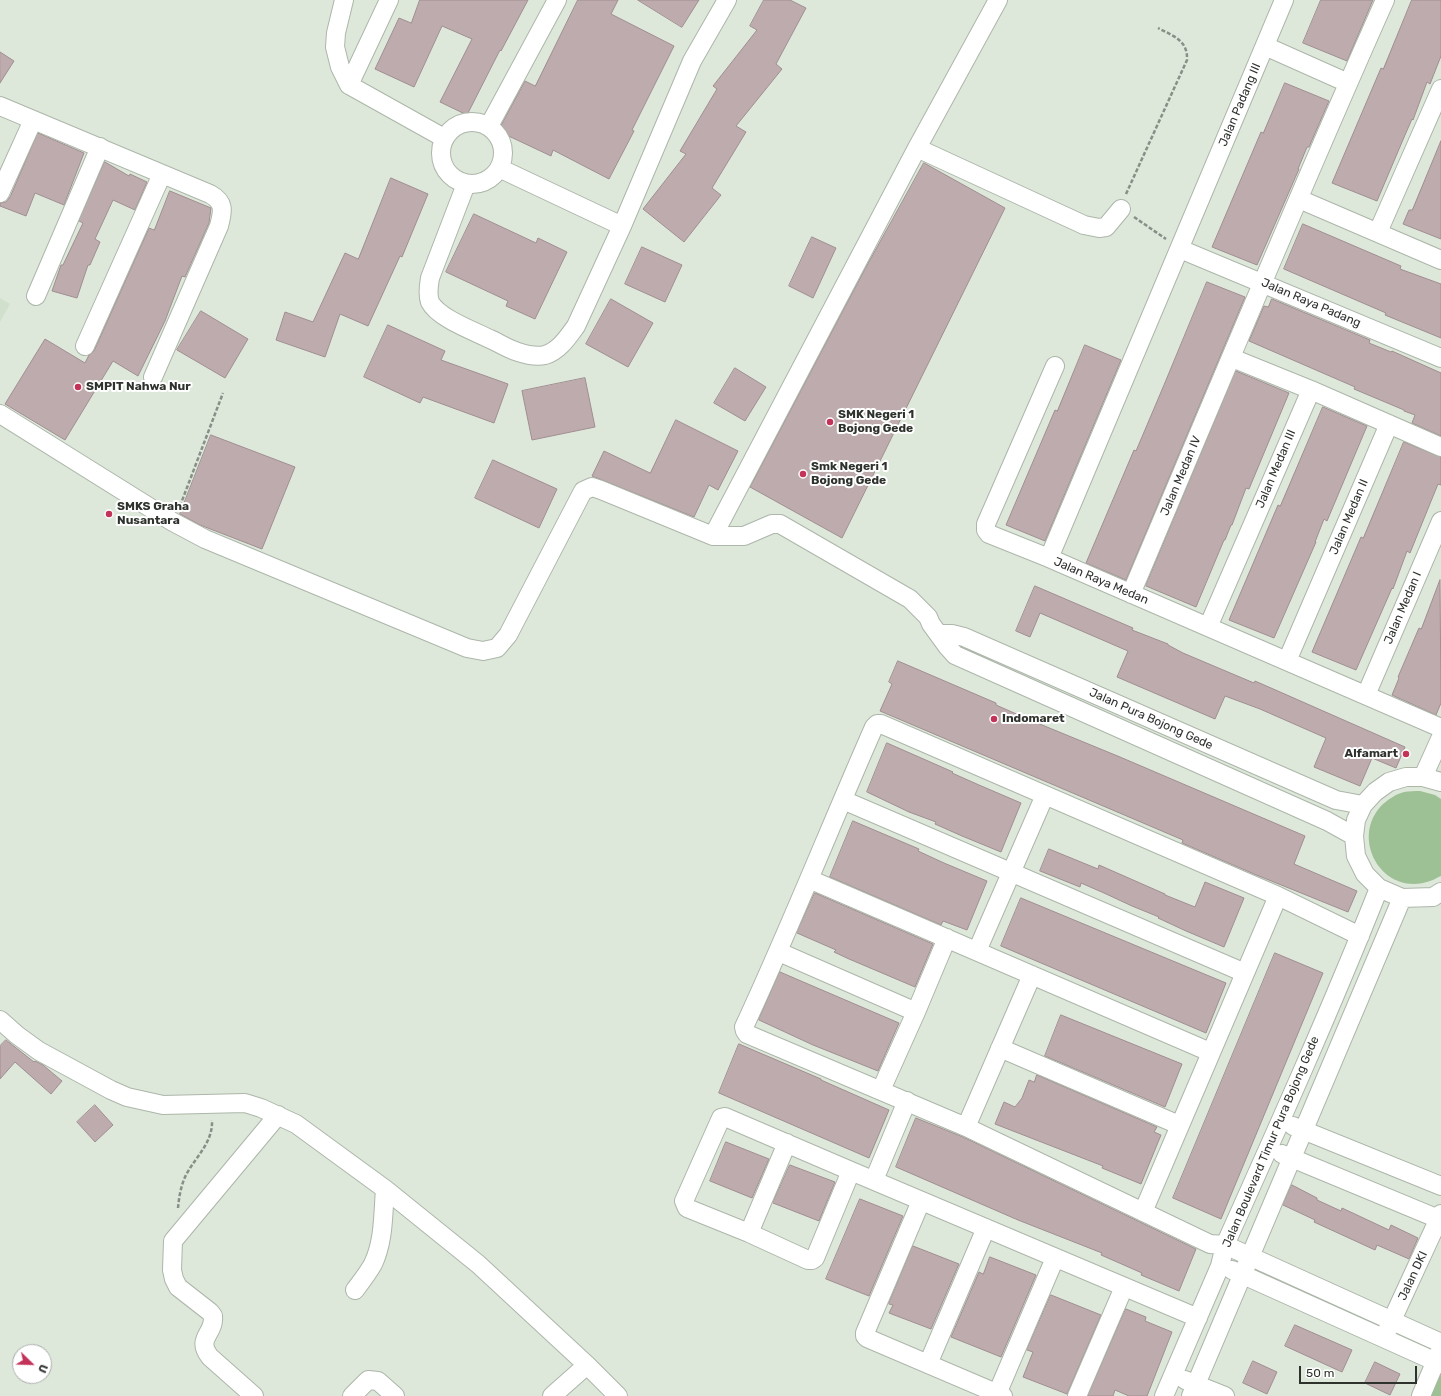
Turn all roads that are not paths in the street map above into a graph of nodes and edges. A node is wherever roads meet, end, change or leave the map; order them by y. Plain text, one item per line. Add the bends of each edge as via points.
1 (344, 0) edge
2 (389, 0) edge
3 (557, 0) edge
4 (727, 0) edge
5 (998, 0) edge
6 (1284, 0) edge
7 (1385, 0) edge
8 (1264, 46) junction
9 (1348, 83) junction
10 (350, 85) junction
11 (1441, 88) edge
12 (0, 106) edge
13 (33, 120) junction
14 (489, 126) junction
15 (444, 138) junction
16 (100, 147) junction
17 (917, 148) junction
18 (499, 168) junction
19 (162, 174) junction
20 (466, 184) junction
21 (0, 193) edge
22 (1299, 199) junction
23 (1121, 209) road end
24 (622, 226) junction
25 (1378, 232) junction
26 (1180, 249) junction
27 (1441, 260) edge
28 (1262, 282) junction
29 (36, 296) dead end
30 (85, 346) dead end
31 (1232, 358) junction
32 (1441, 358) edge
33 (1055, 366) dead end
34 (153, 377) dead end
35 (1310, 390) junction
36 (0, 414) edge
37 (1389, 424) junction
38 (1441, 447) edge
39 (1441, 520) edge
40 (713, 536) junction
41 (1048, 558) junction
42 (1131, 594) junction
43 (1208, 627) junction
44 (938, 634) junction
45 (1287, 661) junction
46 (1366, 695) junction
47 (1441, 728) edge
48 (1441, 737) edge
49 (1423, 776) junction
50 (1441, 782) edge
51 (1045, 795) junction
52 (842, 800) junction
53 (1363, 805) junction
54 (1354, 836) junction
55 (1012, 872) junction
56 (809, 879) junction
57 (1379, 888) junction
58 (1441, 892) edge
59 (1278, 896) junction
60 (1402, 898) junction
61 (1360, 936) junction
62 (947, 938) junction
63 (977, 951) junction
64 (779, 952) junction
65 (1245, 973) junction
66 (1032, 975) junction
67 (916, 1012) junction
68 (0, 1020) edge
69 (1000, 1048) junction
70 (1210, 1052) junction
71 (881, 1090) junction
72 (907, 1102) junction
73 (278, 1115) junction
74 (1280, 1122) junction
75 (1179, 1125) junction
76 (966, 1127) junction
77 (1304, 1130) junction
78 (787, 1143) junction
79 (1268, 1149) junction
80 (1292, 1158) junction
81 (851, 1171) junction
82 (874, 1180) junction
83 (1441, 1186) edge
84 (385, 1189) junction
85 (921, 1201) junction
86 (1143, 1212) junction
87 (1440, 1218) edge
88 (986, 1228) junction
89 (749, 1233) junction
90 (1217, 1245) junction
91 (1250, 1257) junction
92 (1055, 1258) junction
93 (1220, 1266) junction
94 (1243, 1274) junction
95 (1124, 1287) junction
96 (355, 1290) dead end
97 (1198, 1318) junction
98 (1392, 1322) junction
99 (1384, 1339) junction
100 (1441, 1343) edge
101 (1439, 1358) edge
102 (928, 1364) junction
103 (587, 1365) junction
104 (1173, 1377) junction
105 (1194, 1390) edge
106 (607, 1393) edge
107 (1000, 1395) edge
108 (254, 1396) edge
109 (352, 1396) edge
110 (396, 1396) edge
111 (552, 1396) edge
112 (1077, 1396) edge
113 (1164, 1396) edge
114 (1224, 1396) edge
115 (1421, 1396) edge

1 - 10 street via 335,47 340,67
2 - 10 street
3 - 14 street
4 - 24 street via 692,61
5 - 17 street
6 - 8 street
7 - 9 street
8 - 9 street
8 - 26 street, Jalan Padang III
9 - 22 street
10 - 15 street
11 - 25 street
12 - 13 street
13 - 16 street
13 - 21 street
14 - 15 street via 477,122 464,122 452,128
14 - 18 street via 497,134 502,145 503,157
15 - 20 street via 440,149 441,161 446,172 455,180
16 - 19 street
16 - 29 street
17 - 23 street via 1084,225 1106,227
17 - 40 street
18 - 20 street via 490,178 479,184
18 - 24 street
19 - 30 street
19 - 34 street via 218,198 222,204 222,214
20 - 24 street via 430,278 430,302 450,319 517,352 534,356 546,355 567,340 576,326
22 - 25 street
22 - 28 street
25 - 27 street
26 - 28 street, Jalan Raya Padang
26 - 41 street, Jalan Raya Medan
28 - 31 street, Jalan Medan IV
28 - 32 street, Jalan Raya Padang
31 - 35 street
31 - 42 street, Jalan Medan IV
33 - 41 street via 986,524 989,534
35 - 37 street
35 - 43 street, Jalan Medan III
36 - 40 street via 174,522 233,551 467,648 483,651 496,648 508,635 583,491 592,488 601,490
37 - 38 street
37 - 45 street, Jalan Medan II
39 - 46 street, Jalan Medan I
40 - 44 street via 744,536 772,524 780,524 910,599 928,616
41 - 42 street, Jalan Raya Medan
42 - 43 street, Jalan Raya Medan
43 - 45 street, Jalan Raya Medan
44 - 53 street, Jalan Pura Bojong Gede via 964,636 1336,800
44 - 54 street via 955,655 1327,820
45 - 46 street, Jalan Raya Medan
46 - 47 street, Jalan Raya Medan
48 - 49 street
49 - 50 street
49 - 53 street via 1389,782 1374,792
51 - 52 street via 877,724
51 - 55 street
51 - 59 street
52 - 55 street
52 - 56 street
53 - 54 street via 1356,820
54 - 57 street via 1356,856 1365,874
55 - 63 street
55 - 65 street
56 - 62 street
56 - 64 street
57 - 60 street
57 - 61 street, Jalan Boulevard Timur Pura Bojong Gede
58 - 60 street via 1433,897
59 - 61 street
59 - 65 street
60 - 77 street
61 - 74 street, Jalan Boulevard Timur Pura Bojong Gede
62 - 63 street
62 - 67 street
63 - 66 street
64 - 67 street
64 - 71 street via 744,1027 747,1034
65 - 70 street
66 - 69 street
66 - 70 street
67 - 71 street
68 - 73 street via 16,1035 39,1050 127,1097 163,1105 244,1103
69 - 75 street
69 - 76 street
70 - 75 street
71 - 72 street
72 - 76 street
72 - 82 street
73 - 84 street via 296,1124
73 - 108 street via 173,1241 174,1279 178,1286 213,1316 213,1325 204,1344 206,1353
74 - 77 street
74 - 79 street, Jalan Boulevard Timur Pura Bojong Gede
75 - 86 street
76 - 86 street
77 - 80 street
77 - 83 street
78 - 81 street
78 - 89 street
78 - 89 street via 725,1117 721,1118 684,1201 686,1208
79 - 80 street
79 - 90 street, Jalan Boulevard Timur Pura Bojong Gede
80 - 87 street
80 - 91 street
81 - 82 street
81 - 89 street via 815,1258 808,1260
82 - 85 street
84 - 96 street via 378,1249 373,1263
84 - 103 street via 478,1264
85 - 88 street
85 - 102 street via 865,1336
86 - 90 street
87 - 98 street, Jalan DKI
88 - 92 street
88 - 102 street
90 - 91 street
90 - 93 street, Jalan Boulevard Timur Pura Bojong Gede
91 - 94 street
91 - 98 street
92 - 95 street
92 - 107 street
93 - 94 street
93 - 97 street, Jalan Boulevard Timur Pura Bojong Gede
94 - 99 street
94 - 105 street
95 - 97 street
95 - 112 street
97 - 104 street, Jalan Boulevard Timur Pura Bojong Gede
98 - 99 street, Jalan DKI
98 - 100 street
99 - 101 street
101 - 115 street
102 - 107 street
103 - 106 street
103 - 111 street
104 - 105 street
104 - 113 street, Jalan Boulevard Timur Pura Bojong Gede
105 - 114 street
109 - 110 street via 368,1380 378,1381

